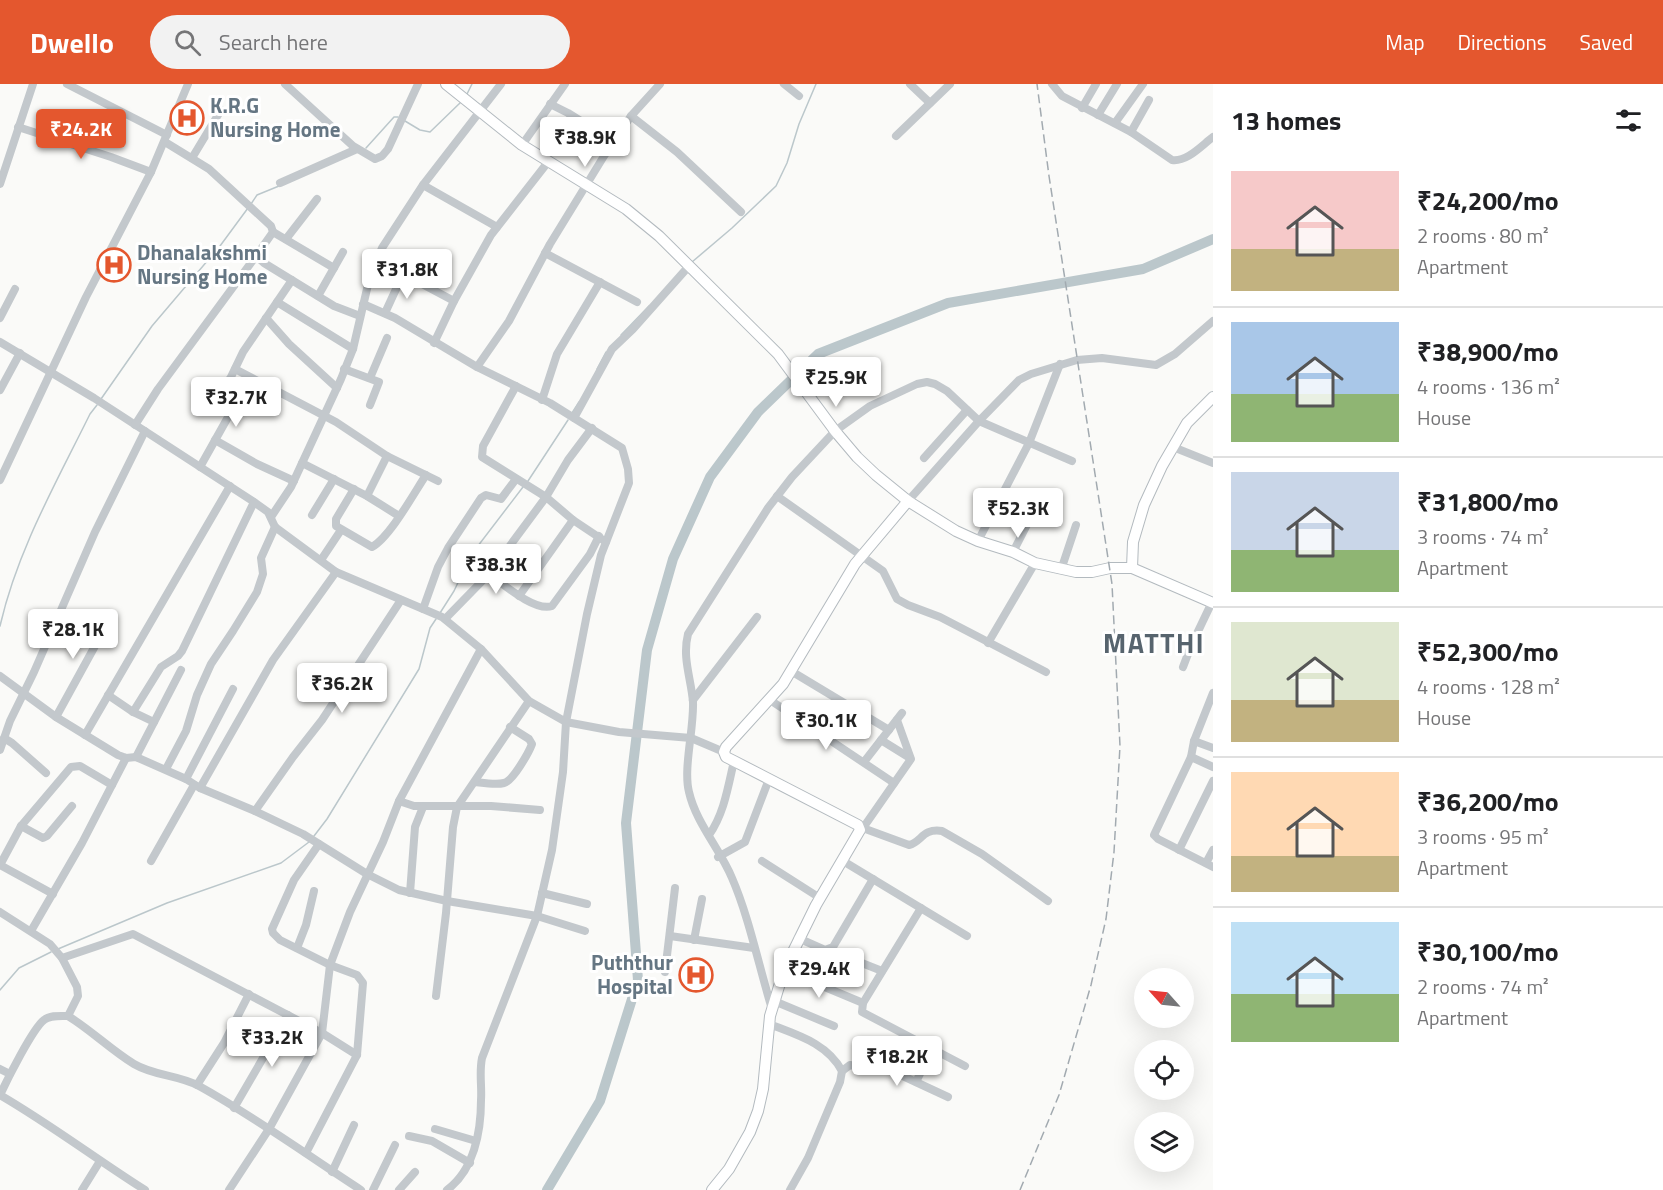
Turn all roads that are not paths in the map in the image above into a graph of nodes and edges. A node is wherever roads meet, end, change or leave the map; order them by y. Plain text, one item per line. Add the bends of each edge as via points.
1 (33, 84) edge
2 (67, 84) edge
3 (188, 84) edge
4 (285, 84) edge
5 (418, 84) edge
6 (446, 84) edge
7 (501, 84) edge
8 (565, 84) edge
9 (660, 84) edge
10 (784, 84) edge
11 (910, 84) edge
12 (950, 84) edge
13 (1052, 84) edge
14 (1096, 84) edge
15 (1117, 84) edge
16 (1143, 84) edge
17 (799, 96) dead end
18 (1149, 100) dead end
19 (930, 103) junction
20 (550, 104) junction
21 (1082, 108) junction
22 (221, 110) dead end
23 (479, 111) junction
24 (1098, 115) junction
25 (631, 116) junction
26 (1115, 123) junction
27 (18, 127) junction
28 (1131, 132) junction
29 (896, 136) dead end
30 (1213, 137) edge
31 (166, 138) junction
32 (614, 142) junction
33 (522, 145) junction
34 (355, 148) junction
35 (192, 158) junction
36 (548, 162) junction
37 (151, 172) junction
38 (280, 183) dead end
39 (0, 184) edge
40 (423, 185) junction
41 (587, 185) junction
42 (317, 199) dead end
43 (741, 212) dead end
44 (497, 227) junction
45 (273, 232) junction
46 (286, 239) junction
47 (343, 252) dead end
48 (545, 253) junction
49 (256, 256) junction
50 (377, 260) junction
51 (688, 265) junction
52 (334, 268) junction
53 (404, 274) junction
54 (292, 280) junction
55 (600, 282) junction
56 (15, 289) dead end
57 (318, 297) junction
58 (454, 301) junction
59 (277, 302) junction
60 (637, 302) dead end
61 (363, 304) junction
62 (385, 313) junction
63 (360, 316) junction
64 (0, 318) edge
65 (266, 318) junction
66 (1213, 321) edge
67 (387, 338) dead end
68 (0, 342) edge
69 (434, 343) junction
70 (353, 350) junction
71 (20, 353) junction
72 (1060, 364) junction
73 (477, 368) junction
74 (235, 369) junction
75 (344, 369) junction
76 (50, 372) junction
77 (250, 378) junction
78 (370, 378) junction
79 (516, 387) junction
80 (337, 388) junction
81 (0, 390) edge
82 (217, 397) dead end
83 (1213, 397) edge
84 (542, 400) junction
85 (370, 405) dead end
86 (967, 410) junction
87 (324, 416) junction
88 (575, 419) junction
89 (979, 421) junction
90 (135, 424) junction
91 (592, 428) junction
92 (145, 431) junction
93 (835, 431) junction
94 (215, 440) junction
95 (1029, 443) junction
96 (1173, 447) junction
97 (387, 456) junction
98 (924, 458) dead end
99 (1072, 461) dead end
100 (302, 463) junction
101 (1213, 463) edge
102 (200, 467) junction
103 (426, 475) junction
104 (334, 479) junction
105 (0, 480) edge
106 (517, 480) junction
107 (294, 481) junction
108 (438, 481) dead end
109 (230, 486) junction
110 (354, 489) junction
111 (367, 496) junction
112 (777, 496) junction
113 (546, 497) junction
114 (908, 501) junction
115 (254, 502) junction
116 (312, 515) dead end
117 (1032, 515) dead end
118 (399, 516) junction
119 (271, 517) junction
120 (573, 520) junction
121 (1076, 525) dead end
122 (275, 527) junction
123 (340, 530) junction
124 (603, 539) junction
125 (978, 542) junction
126 (1013, 552) junction
127 (862, 554) junction
128 (321, 560) junction
129 (1035, 563) junction
130 (1132, 568) junction
131 (1061, 570) junction
132 (336, 572) junction
133 (489, 574) junction
134 (519, 596) junction
135 (401, 600) junction
136 (1213, 603) edge
137 (425, 610) junction
138 (112, 615) dead end
139 (757, 617) dead end
140 (444, 618) junction
141 (988, 643) junction
142 (481, 649) junction
143 (1183, 667) dead end
144 (181, 670) dead end
145 (791, 671) junction
146 (1046, 672) dead end
147 (0, 676) edge
148 (233, 689) dead end
149 (1213, 693) edge
150 (24, 694) junction
151 (108, 695) junction
152 (693, 700) junction
153 (770, 700) junction
154 (529, 701) junction
155 (134, 712) junction
156 (1209, 712) edge
157 (56, 717) junction
158 (154, 722) junction
159 (567, 722) junction
160 (510, 727) junction
161 (889, 730) junction
162 (85, 735) junction
163 (4, 738) junction
164 (692, 738) junction
165 (881, 740) junction
166 (1194, 741) junction
167 (1213, 748) edge
168 (0, 750) edge
169 (724, 752) junction
170 (136, 757) junction
171 (1191, 757) junction
172 (126, 758) junction
173 (911, 759) junction
174 (734, 761) junction
175 (864, 762) junction
176 (1213, 767) edge
177 (166, 769) junction
178 (46, 773) dead end
179 (186, 778) junction
180 (769, 779) junction
181 (1213, 781) edge
182 (475, 782) junction
183 (894, 783) junction
184 (112, 785) junction
185 (197, 786) junction
186 (399, 801) junction
187 (72, 806) dead end
188 (423, 807) junction
189 (457, 807) junction
190 (540, 810) dead end
191 (255, 811) junction
192 (21, 826) junction
193 (862, 828) junction
194 (709, 835) junction
195 (317, 843) junction
196 (1179, 850) junction
197 (1213, 850) edge
198 (719, 857) junction
199 (151, 861) dead end
200 (762, 861) dead end
201 (843, 861) junction
202 (1210, 865) edge
203 (0, 866) edge
204 (367, 874) junction
205 (873, 879) junction
206 (675, 888) dead end
207 (314, 891) dead end
208 (410, 893) junction
209 (542, 893) junction
210 (53, 894) junction
211 (820, 898) junction
212 (702, 899) dead end
213 (447, 901) junction
214 (1048, 901) dead end
215 (587, 904) dead end
216 (921, 908) junction
217 (3, 914) edge
218 (537, 916) junction
219 (0, 925) edge
220 (31, 931) junction
221 (585, 931) dead end
222 (670, 936) junction
223 (967, 936) dead end
224 (798, 938) junction
225 (694, 940) junction
226 (297, 948) junction
227 (754, 948) junction
228 (829, 950) junction
229 (61, 956) junction
230 (330, 965) junction
231 (784, 970) junction
232 (882, 971) junction
233 (665, 972) dead end
234 (249, 994) junction
235 (436, 996) dead end
236 (863, 1003) junction
237 (773, 1005) junction
238 (288, 1015) junction
239 (68, 1016) junction
240 (769, 1024) junction
241 (834, 1026) dead end
242 (322, 1033) junction
243 (932, 1049) junction
244 (357, 1055) junction
245 (965, 1066) dead end
246 (0, 1069) edge
247 (842, 1071) junction
248 (10, 1074) junction
249 (916, 1082) junction
250 (197, 1085) junction
251 (0, 1095) edge
252 (948, 1097) dead end
253 (234, 1108) junction
254 (354, 1125) dead end
255 (269, 1129) junction
256 (435, 1129) dead end
257 (409, 1136) dead end
258 (476, 1141) junction
259 (395, 1145) dead end
260 (306, 1153) junction
261 (100, 1161) junction
262 (470, 1163) junction
263 (332, 1172) junction
264 (415, 1172) dead end
265 (82, 1190) edge
266 (145, 1190) edge
267 (229, 1190) edge
268 (361, 1190) edge
269 (373, 1190) edge
270 (399, 1190) edge
271 (447, 1190) edge
272 (712, 1190) edge
273 (790, 1190) edge

1 - 27 street
2 - 31 street
3 - 31 street
4 - 34 street
5 - 34 street via 388,150 375,159
6 - 23 street
7 - 23 street
8 - 20 street
9 - 25 street
10 - 17 street
11 - 19 street
12 - 19 street
13 - 21 street via 1062,96
14 - 21 street
15 - 24 street
16 - 26 street
18 - 28 street
19 - 29 street
20 - 32 street
20 - 33 street
21 - 24 street
22 - 35 street
23 - 33 street
23 - 40 street
24 - 26 street
25 - 32 street
25 - 43 street via 677,152
26 - 28 street
27 - 37 street
27 - 39 street
28 - 30 street via 1178,161
31 - 35 street
31 - 37 street
32 - 41 street
33 - 36 street
34 - 38 street
35 - 45 street via 227,184
36 - 41 street
36 - 44 street
37 - 76 street
40 - 44 street
40 - 50 street
41 - 48 street
41 - 51 street via 626,209
42 - 46 street
44 - 58 street
45 - 46 street
45 - 49 street
46 - 52 street
47 - 52 street
48 - 55 street
48 - 73 street via 509,321
49 - 54 street
49 - 90 street
50 - 53 street
50 - 61 street
51 - 88 street via 612,350
51 - 93 street via 778,354
52 - 57 street
53 - 58 street
53 - 62 street
54 - 57 street
54 - 59 street
55 - 60 street
55 - 84 street via 557,354
56 - 64 street
57 - 63 street
58 - 69 street
59 - 65 street
59 - 70 street
61 - 62 street
61 - 63 street
62 - 69 street
63 - 70 street
65 - 74 street
65 - 80 street
66 - 72 street via 1156,365 1102,358
67 - 78 street
68 - 71 street
69 - 73 street
70 - 75 street
71 - 76 street
71 - 81 street
72 - 89 street via 1019,380
72 - 95 street
73 - 79 street
74 - 77 street
74 - 82 street
75 - 78 street
75 - 80 street
76 - 90 street
76 - 105 street
77 - 87 street
77 - 94 street
78 - 85 street via 380,383
79 - 84 street
79 - 106 street via 483,446 482,457
80 - 87 street
83 - 96 street via 1187,423
84 - 88 street
86 - 89 street
86 - 93 street via 947,391 927,382 870,406
86 - 98 street
87 - 97 street
87 - 100 street
88 - 91 street
89 - 95 street
89 - 114 street
90 - 92 street
91 - 113 street
91 - 124 street via 622,448 628,469 629,483
92 - 102 street
92 - 150 street via 94,532
93 - 112 street
93 - 114 street via 876,475
94 - 102 street
94 - 107 street
95 - 99 street
95 - 125 street
96 - 101 street
96 - 130 street via 1144,505 1133,542
97 - 103 street
97 - 111 street
100 - 104 street
100 - 107 street
102 - 109 street
103 - 108 street
103 - 118 street
104 - 110 street
104 - 116 street
106 - 113 street
106 - 137 street via 501,499 486,495 481,498 438,567
107 - 119 street
109 - 115 street
109 - 151 street
110 - 111 street
110 - 123 street via 336,519
111 - 118 street
112 - 127 street
112 - 152 street via 688,634 684,648
113 - 120 street
113 - 133 street
114 - 125 street
114 - 127 street
115 - 119 street
115 - 155 street via 182,651 160,668
117 - 126 street
118 - 123 street via 372,547
119 - 122 street
120 - 124 street
120 - 134 street
121 - 131 street
122 - 128 street
122 - 177 street via 261,558 263,574 257,591 211,664 186,731
123 - 128 street
124 - 134 street via 552,606 543,608
124 - 159 street
125 - 126 street
126 - 129 street
127 - 141 street via 883,571 897,599
127 - 145 street
128 - 132 street
129 - 131 street
129 - 141 street
130 - 131 street
130 - 136 street
132 - 135 street
132 - 185 street via 273,660
133 - 134 street
133 - 140 street
135 - 137 street
135 - 191 street via 322,720
136 - 143 street
137 - 140 street
138 - 157 street
139 - 152 street
140 - 142 street
141 - 146 street
142 - 154 street
142 - 186 street
144 - 158 street
145 - 153 street
145 - 161 street
147 - 150 street
148 - 179 street
149 - 156 street
150 - 157 street
150 - 163 street
151 - 155 street
151 - 162 street
152 - 164 street
153 - 169 street
153 - 175 street
154 - 159 street
154 - 160 street
155 - 158 street
156 - 166 street
157 - 162 street
158 - 170 street
159 - 164 street
159 - 209 street via 552,850
160 - 182 street
160 - 182 street via 532,744 517,770 508,782
161 - 165 street
161 - 173 street via 899,717
162 - 172 street
163 - 168 street
163 - 178 street
164 - 169 street
164 - 194 street via 689,794
165 - 173 street
165 - 175 street
166 - 167 street
166 - 171 street
169 - 174 street
170 - 172 street
170 - 177 street
171 - 176 street
171 - 196 street via 1155,832 1158,839
172 - 184 street
173 - 183 street
174 - 180 street
174 - 194 street via 719,818
175 - 183 street
177 - 179 street
179 - 185 street
180 - 193 street
180 - 198 street via 745,842
181 - 196 street
182 - 189 street
183 - 193 street
184 - 192 street via 74,765
184 - 210 street
185 - 191 street
185 - 199 street
186 - 188 street
186 - 204 street
187 - 192 street via 43,838
188 - 189 street
188 - 208 street via 415,827
189 - 190 street
189 - 213 street
191 - 195 street
192 - 203 street
193 - 201 street
193 - 214 street via 909,845 924,834 942,831
194 - 198 street
195 - 204 street
195 - 226 street via 294,880 272,929 276,937
196 - 202 street
197 - 202 street
198 - 227 street via 732,877
200 - 211 street
201 - 205 street
201 - 211 street
203 - 210 street
204 - 208 street
204 - 230 street
205 - 216 street
205 - 228 street
206 - 222 street
207 - 226 street
208 - 213 street
209 - 215 street
209 - 218 street
210 - 220 street
211 - 224 street
212 - 225 street
213 - 218 street
213 - 235 street
216 - 223 street
216 - 232 street
217 - 219 street
217 - 220 street
218 - 221 street
218 - 258 street via 483,1058
220 - 229 street
222 - 225 street
222 - 233 street
224 - 228 street
224 - 231 street
225 - 227 street
226 - 230 street
227 - 237 street
228 - 232 street
229 - 234 street via 134,934
229 - 239 street via 77,987 78,996
230 - 242 street
230 - 244 street via 357,975 363,983
231 - 236 street
231 - 237 street
232 - 236 street
234 - 238 street
234 - 250 street
236 - 243 street via 865,1015
237 - 240 street
237 - 241 street
238 - 242 street
238 - 253 street
239 - 248 street via 42,1022
239 - 250 street via 134,1064
240 - 247 street via 811,1040
240 - 272 street via 758,1111 729,1169
242 - 244 street
242 - 255 street
243 - 245 street
243 - 249 street
244 - 260 street
246 - 248 street
247 - 249 street via 850,1065 874,1064
247 - 273 street via 808,1158
248 - 251 street
249 - 252 street
250 - 253 street
251 - 261 street
253 - 255 street
254 - 263 street
255 - 260 street
255 - 267 street
256 - 258 street
257 - 262 street via 432,1141
258 - 262 street
259 - 269 street
260 - 263 street
261 - 265 street
261 - 266 street
262 - 271 street
263 - 268 street
264 - 270 street

